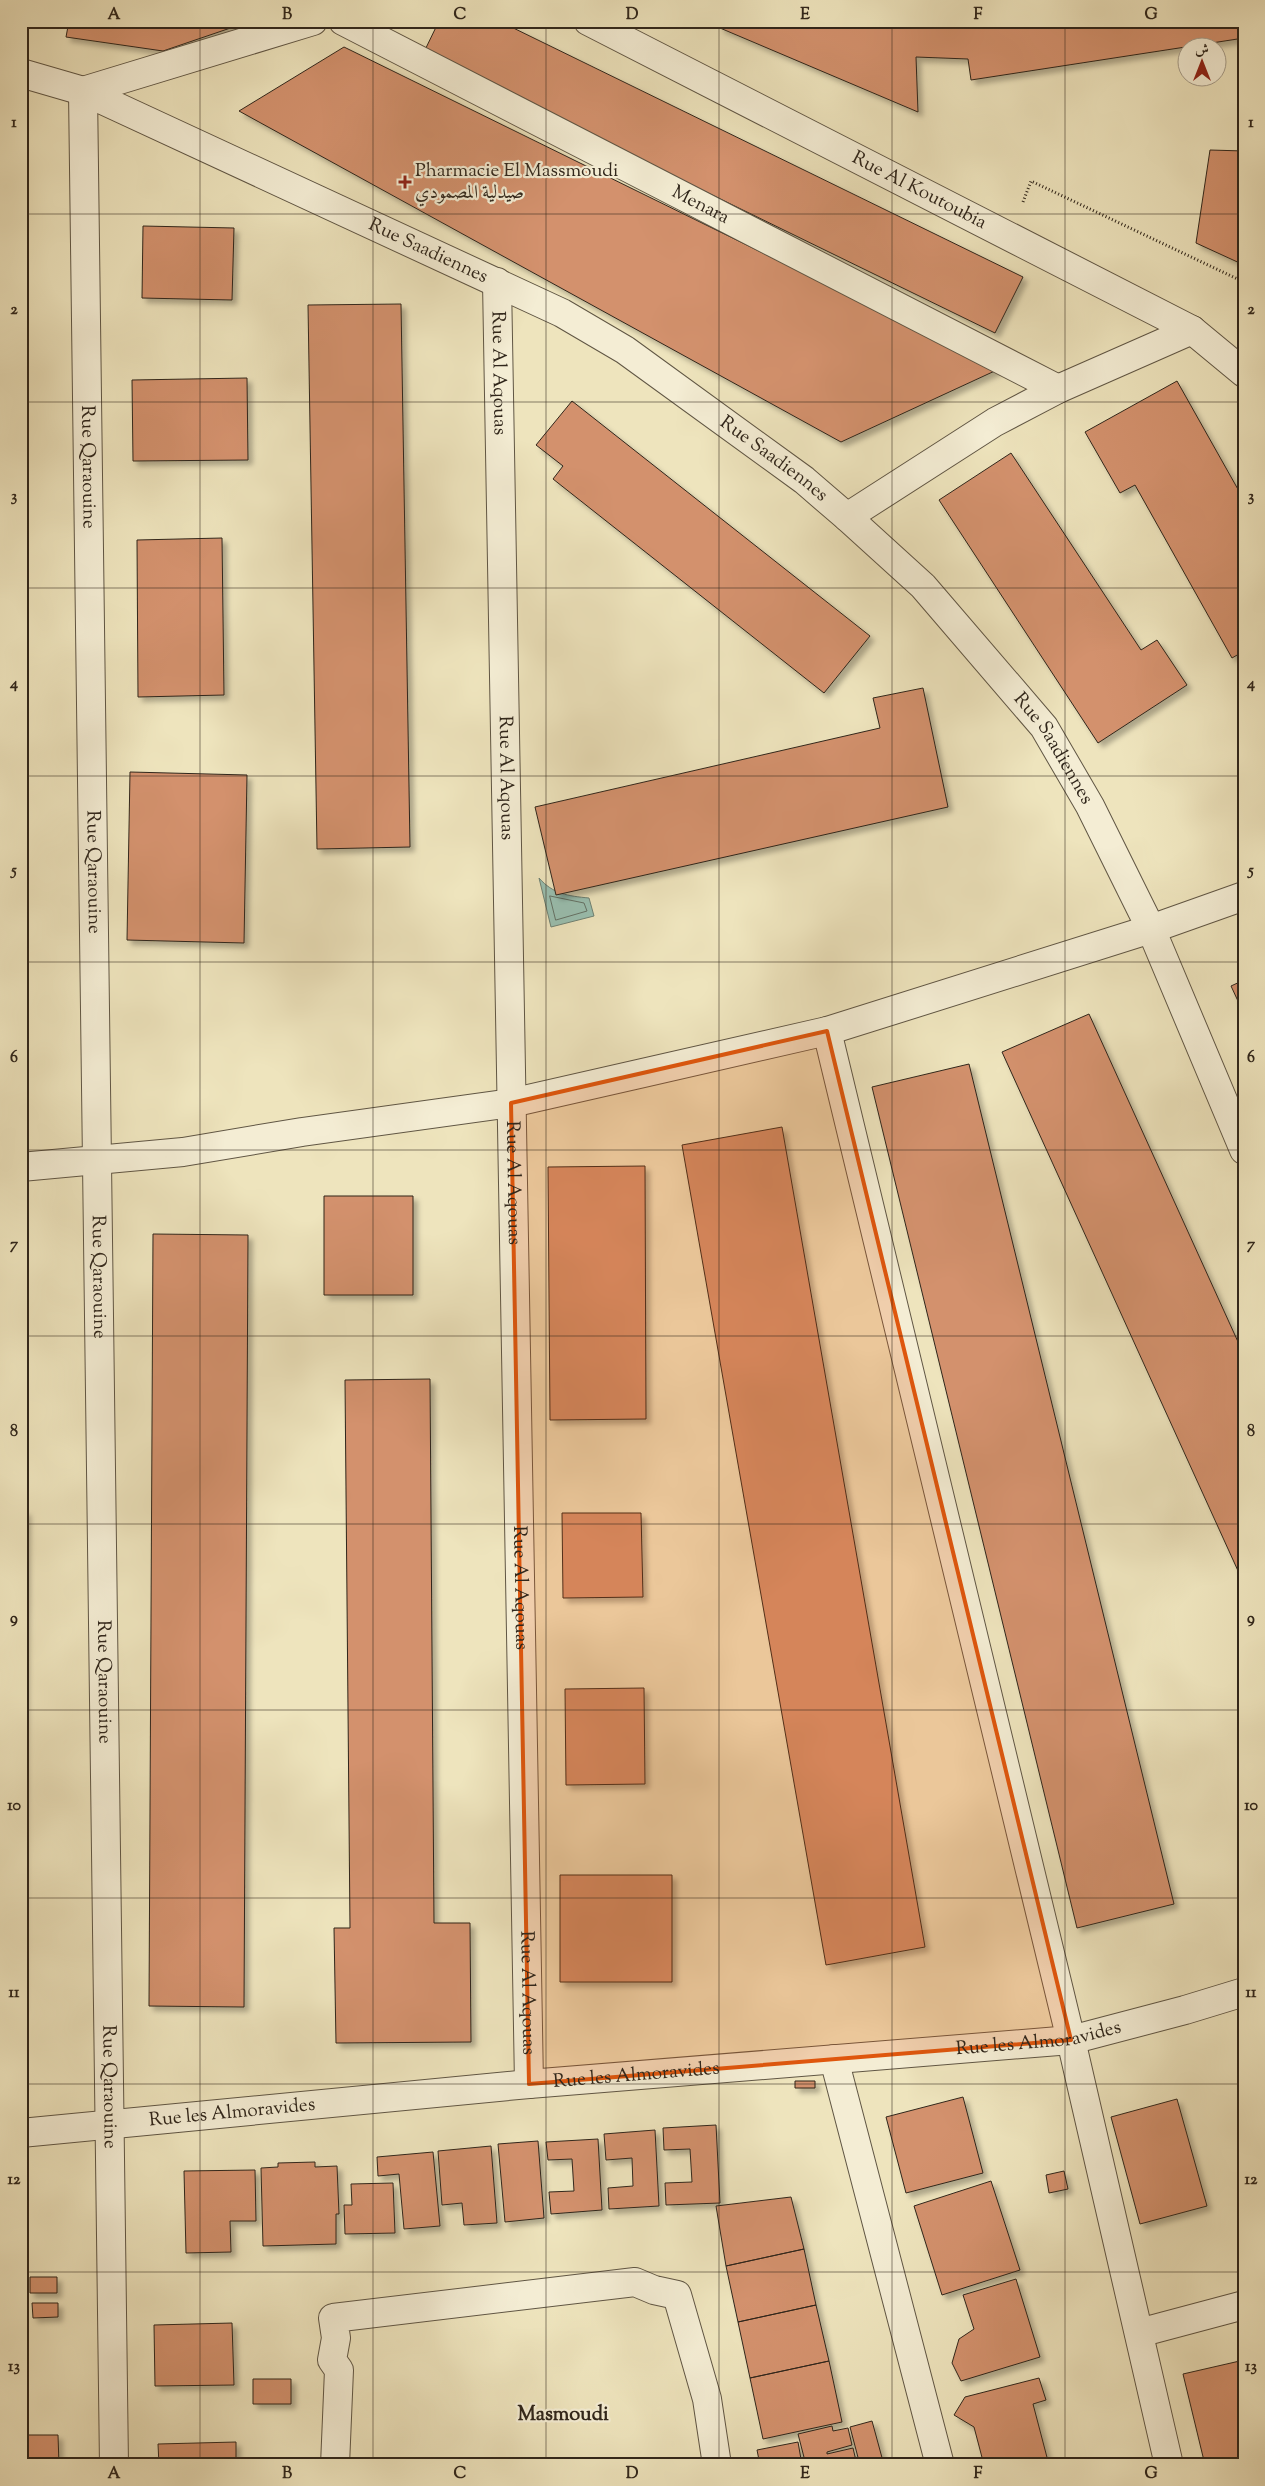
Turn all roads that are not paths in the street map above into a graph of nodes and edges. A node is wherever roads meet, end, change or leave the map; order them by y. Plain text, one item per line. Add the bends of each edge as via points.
1 (313, 21) edge
2 (343, 21) edge
3 (588, 21) edge
4 (21, 73) edge
5 (83, 91) junction
6 (497, 282) junction
7 (1192, 330) junction
8 (1244, 373) edge
9 (1058, 389) junction
10 (847, 517) junction
11 (1244, 896) edge
12 (1151, 930) junction
13 (827, 1031) junction
14 (512, 1102) junction
15 (1244, 1150) edge
16 (97, 1158) junction
17 (21, 1167) edge
18 (1244, 1992) edge
19 (1071, 2040) junction
20 (834, 2059) junction
21 (529, 2084) junction
22 (110, 2125) junction
23 (21, 2133) edge
24 (1244, 2305) edge
25 (1139, 2332) junction
26 (114, 2465) edge
27 (335, 2465) edge
28 (717, 2465) edge
29 (940, 2465) edge
30 (1169, 2465) edge

1 - 5 street
2 - 9 street, Menara
3 - 7 street, Rue Al Koutoubia
4 - 5 street, Rue Saadiennes
5 - 6 street, Rue Saadiennes
5 - 16 street, Rue Qaraouine
6 - 10 street, Rue Saadiennes via 562,313 625,350 804,480
6 - 14 street, Rue Al Aqouas
7 - 8 street, Rue Al Koutoubia
7 - 9 street
9 - 10 street via 995,422
10 - 12 street, Rue Saadiennes via 922,586 1044,727 1090,806
11 - 12 street
12 - 13 street
12 - 15 street, Rue Saadiennes
13 - 14 street
13 - 19 street
14 - 16 street via 182,1152
14 - 21 street, Rue Al Aqouas
16 - 17 street
16 - 22 street, Rue Qaraouine
18 - 19 street, Rue les Almoravides
19 - 20 street, Rue les Almoravides
19 - 25 street
20 - 21 street, Rue les Almoravides
20 - 29 street
21 - 22 street, Rue les Almoravides
22 - 23 street, Rue les Almoravides
22 - 26 street, Rue Qaraouine
24 - 25 street
25 - 30 street
27 - 28 street via 339,2370 332,2360 336,2338 333,2318 635,2282 677,2296 707,2399

